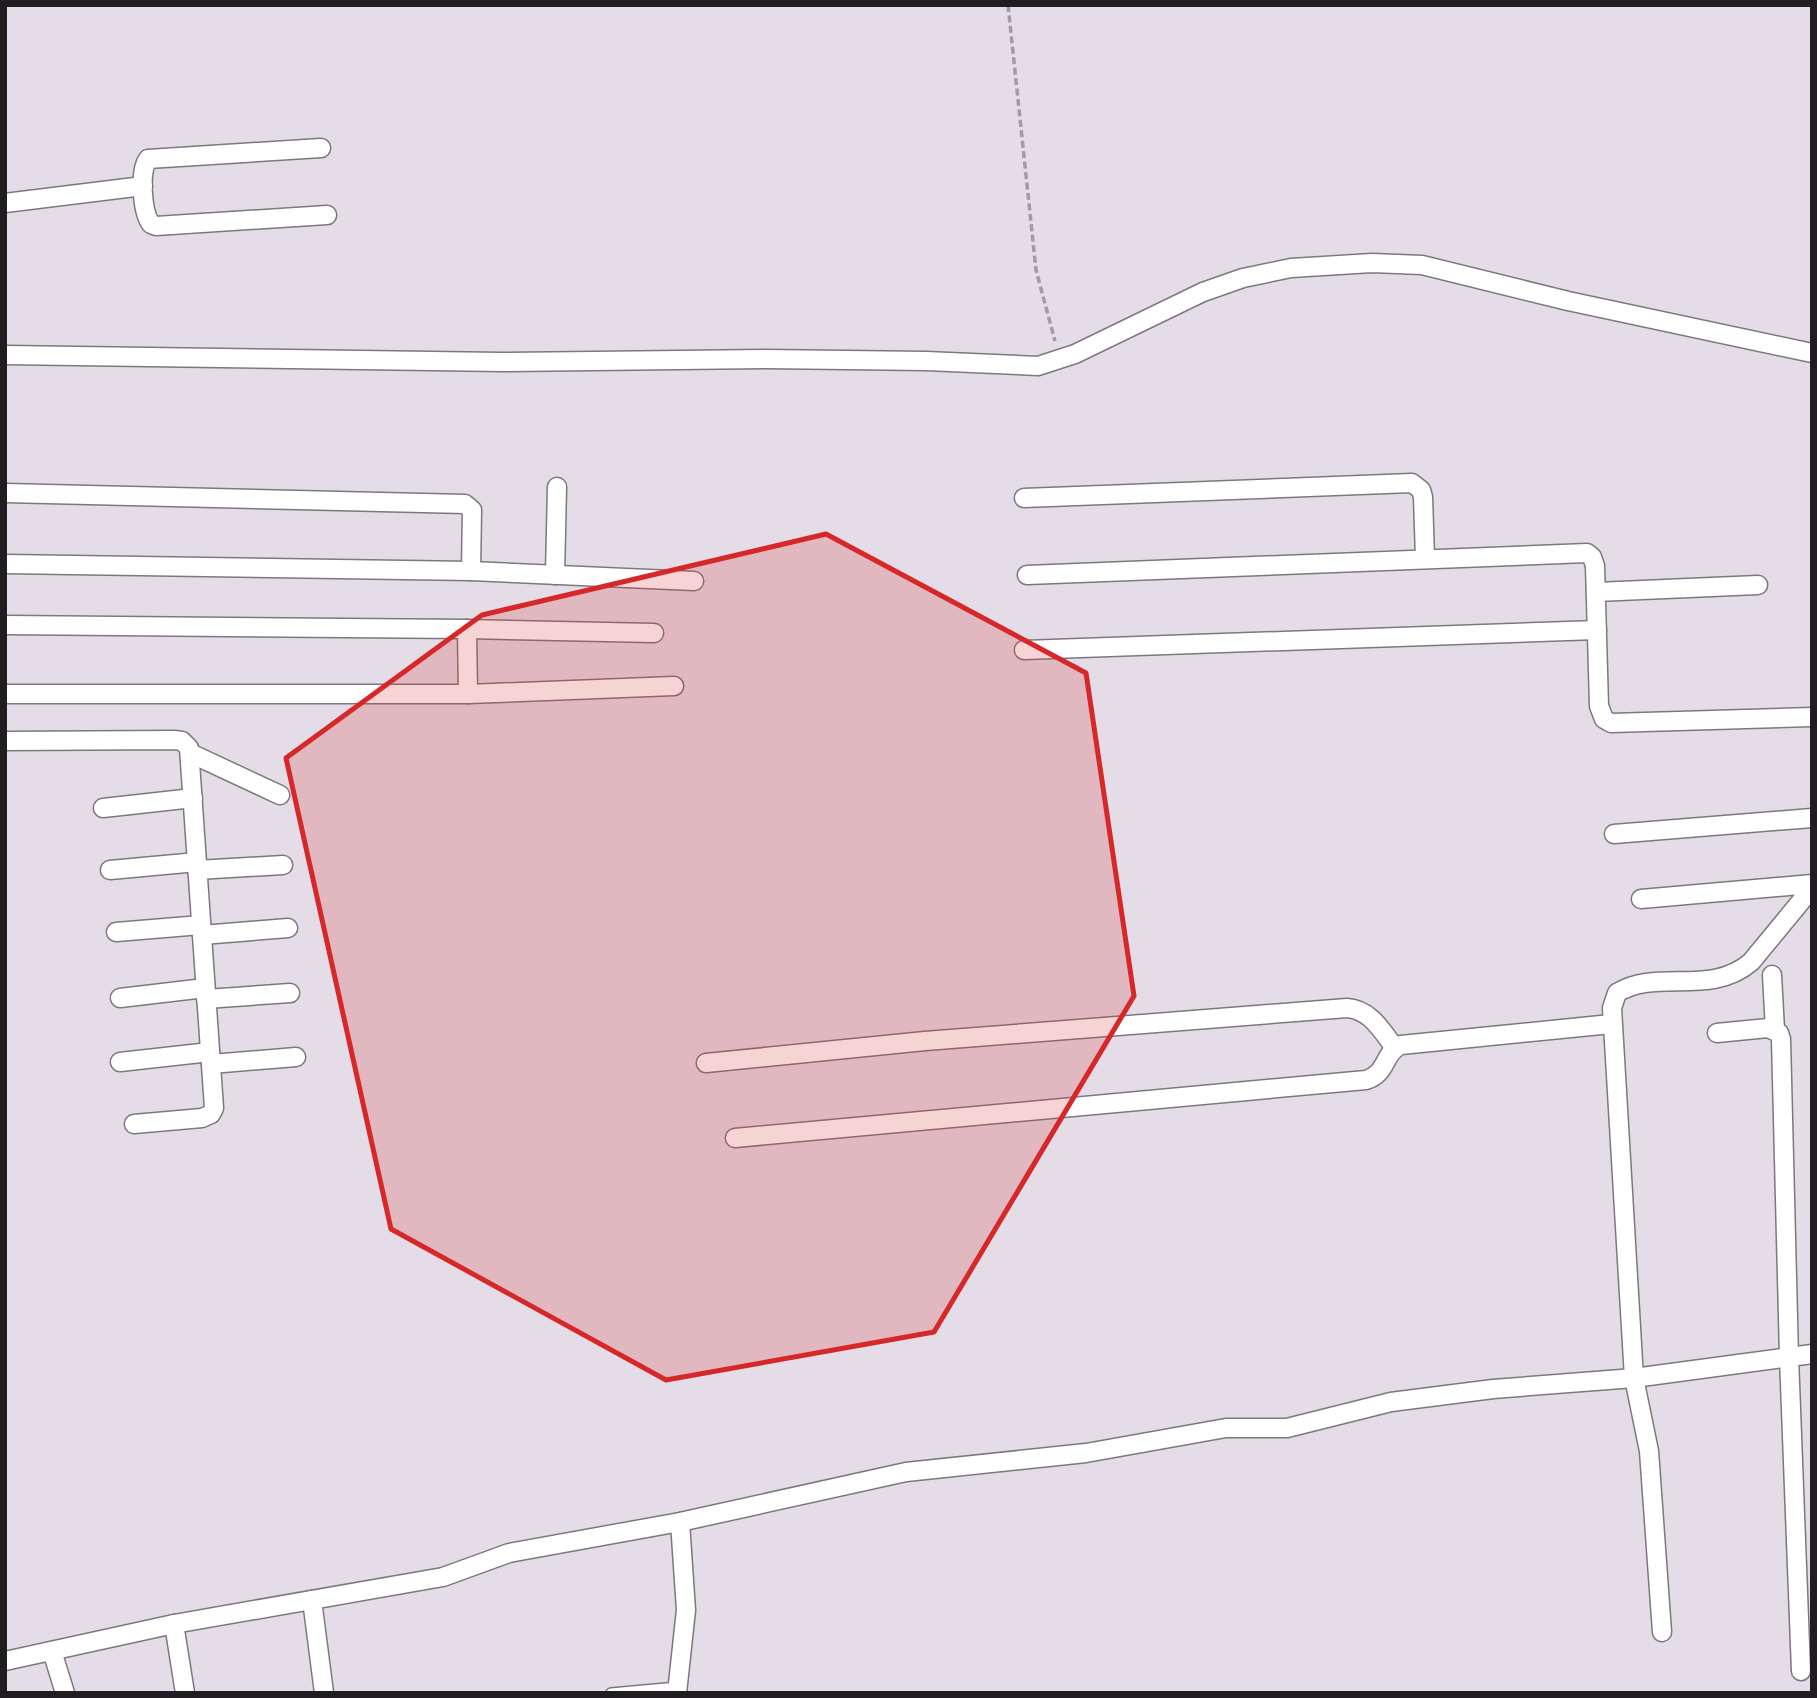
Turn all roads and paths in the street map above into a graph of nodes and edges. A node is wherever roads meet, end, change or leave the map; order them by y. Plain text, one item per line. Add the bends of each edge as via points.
1 (1008, 5) edge
2 (321, 148) dead end
3 (144, 186) junction
4 (5, 203) edge
5 (327, 215) dead end
6 (1812, 353) edge
7 (5, 355) edge
8 (1060, 360) junction
9 (557, 487) dead end
10 (5, 493) edge
11 (1024, 498) dead end
12 (1424, 558) junction
13 (5, 564) edge
14 (471, 571) junction
15 (555, 575) junction
16 (1027, 575) dead end
17 (694, 581) dead end
18 (1758, 584) dead end
19 (1596, 592) junction
20 (5, 625) edge
21 (467, 629) junction
22 (1597, 630) junction
23 (654, 633) dead end
24 (1024, 650) dead end
25 (674, 686) dead end
26 (5, 694) edge
27 (468, 694) junction
28 (1812, 717) edge
29 (5, 741) edge
30 (190, 752) junction
31 (280, 795) dead end
32 (193, 798) junction
33 (103, 808) dead end
34 (1812, 818) edge
35 (1614, 834) dead end
36 (283, 865) dead end
37 (197, 866) junction
38 (110, 870) dead end
39 (1812, 886) edge
40 (1641, 899) dead end
41 (288, 928) dead end
42 (201, 930) junction
43 (116, 932) dead end
44 (1772, 975) dead end
45 (290, 993) dead end
46 (206, 994) junction
47 (120, 998) dead end
48 (1611, 1024) junction
49 (1774, 1030) junction
50 (1717, 1033) dead end
51 (1395, 1048) junction
52 (296, 1057) dead end
53 (210, 1058) junction
54 (120, 1062) dead end
55 (706, 1063) dead end
56 (134, 1124) dead end
57 (735, 1139) dead end
58 (1812, 1354) edge
59 (1789, 1357) junction
60 (1634, 1378) junction
61 (680, 1522) junction
62 (312, 1600) junction
63 (174, 1624) junction
64 (1662, 1632) dead end
65 (52, 1651) junction
66 (5, 1661) edge
67 (1801, 1671) dead end
68 (677, 1690) edge
69 (65, 1693) edge
70 (185, 1693) edge
71 (324, 1693) edge
72 (611, 1693) edge

1 - 8 path via 1036,270
2 - 3 street via 153,157 144,162
3 - 4 street
3 - 5 street via 145,212 156,226
6 - 8 street via 1397,262 1291,268 1243,278 1203,292
7 - 8 street via 502,362 926,360 1020,367
9 - 15 street
10 - 14 street via 465,504 472,510
11 - 12 street via 1412,483 1423,497
12 - 16 street
12 - 19 street via 1587,553 1595,566
13 - 14 street
14 - 15 street
15 - 17 street
18 - 19 street
19 - 22 street
20 - 21 street
21 - 23 street
21 - 27 street
22 - 24 street
22 - 28 street via 1599,706 1611,723
25 - 27 street
26 - 27 street
29 - 30 street via 174,740 186,743
30 - 31 street
30 - 32 street
32 - 33 street
32 - 37 street
34 - 35 street
36 - 37 street
37 - 38 street
37 - 42 street
39 - 40 street
39 - 48 street via 1739,972 1721,979 1625,989 1614,1000
41 - 42 street
42 - 43 street
42 - 46 street
44 - 49 street
45 - 46 street
46 - 47 street
46 - 53 street
48 - 51 street
48 - 60 street
49 - 50 street
49 - 59 street via 1781,1039
51 - 55 street via 1368,1014 1347,1008
51 - 57 street via 1380,1073 1366,1080
52 - 53 street
53 - 54 street
53 - 56 street via 211,1114
58 - 59 street
59 - 60 street
59 - 67 street
60 - 61 street via 1391,1402 1287,1428 1226,1428 1086,1452 906,1472
60 - 64 street via 1648,1451
61 - 62 street via 509,1553 443,1577
61 - 68 street via 686,1611
62 - 63 street
62 - 71 street
63 - 65 street
63 - 70 street
65 - 66 street
65 - 69 street
68 - 72 lane

